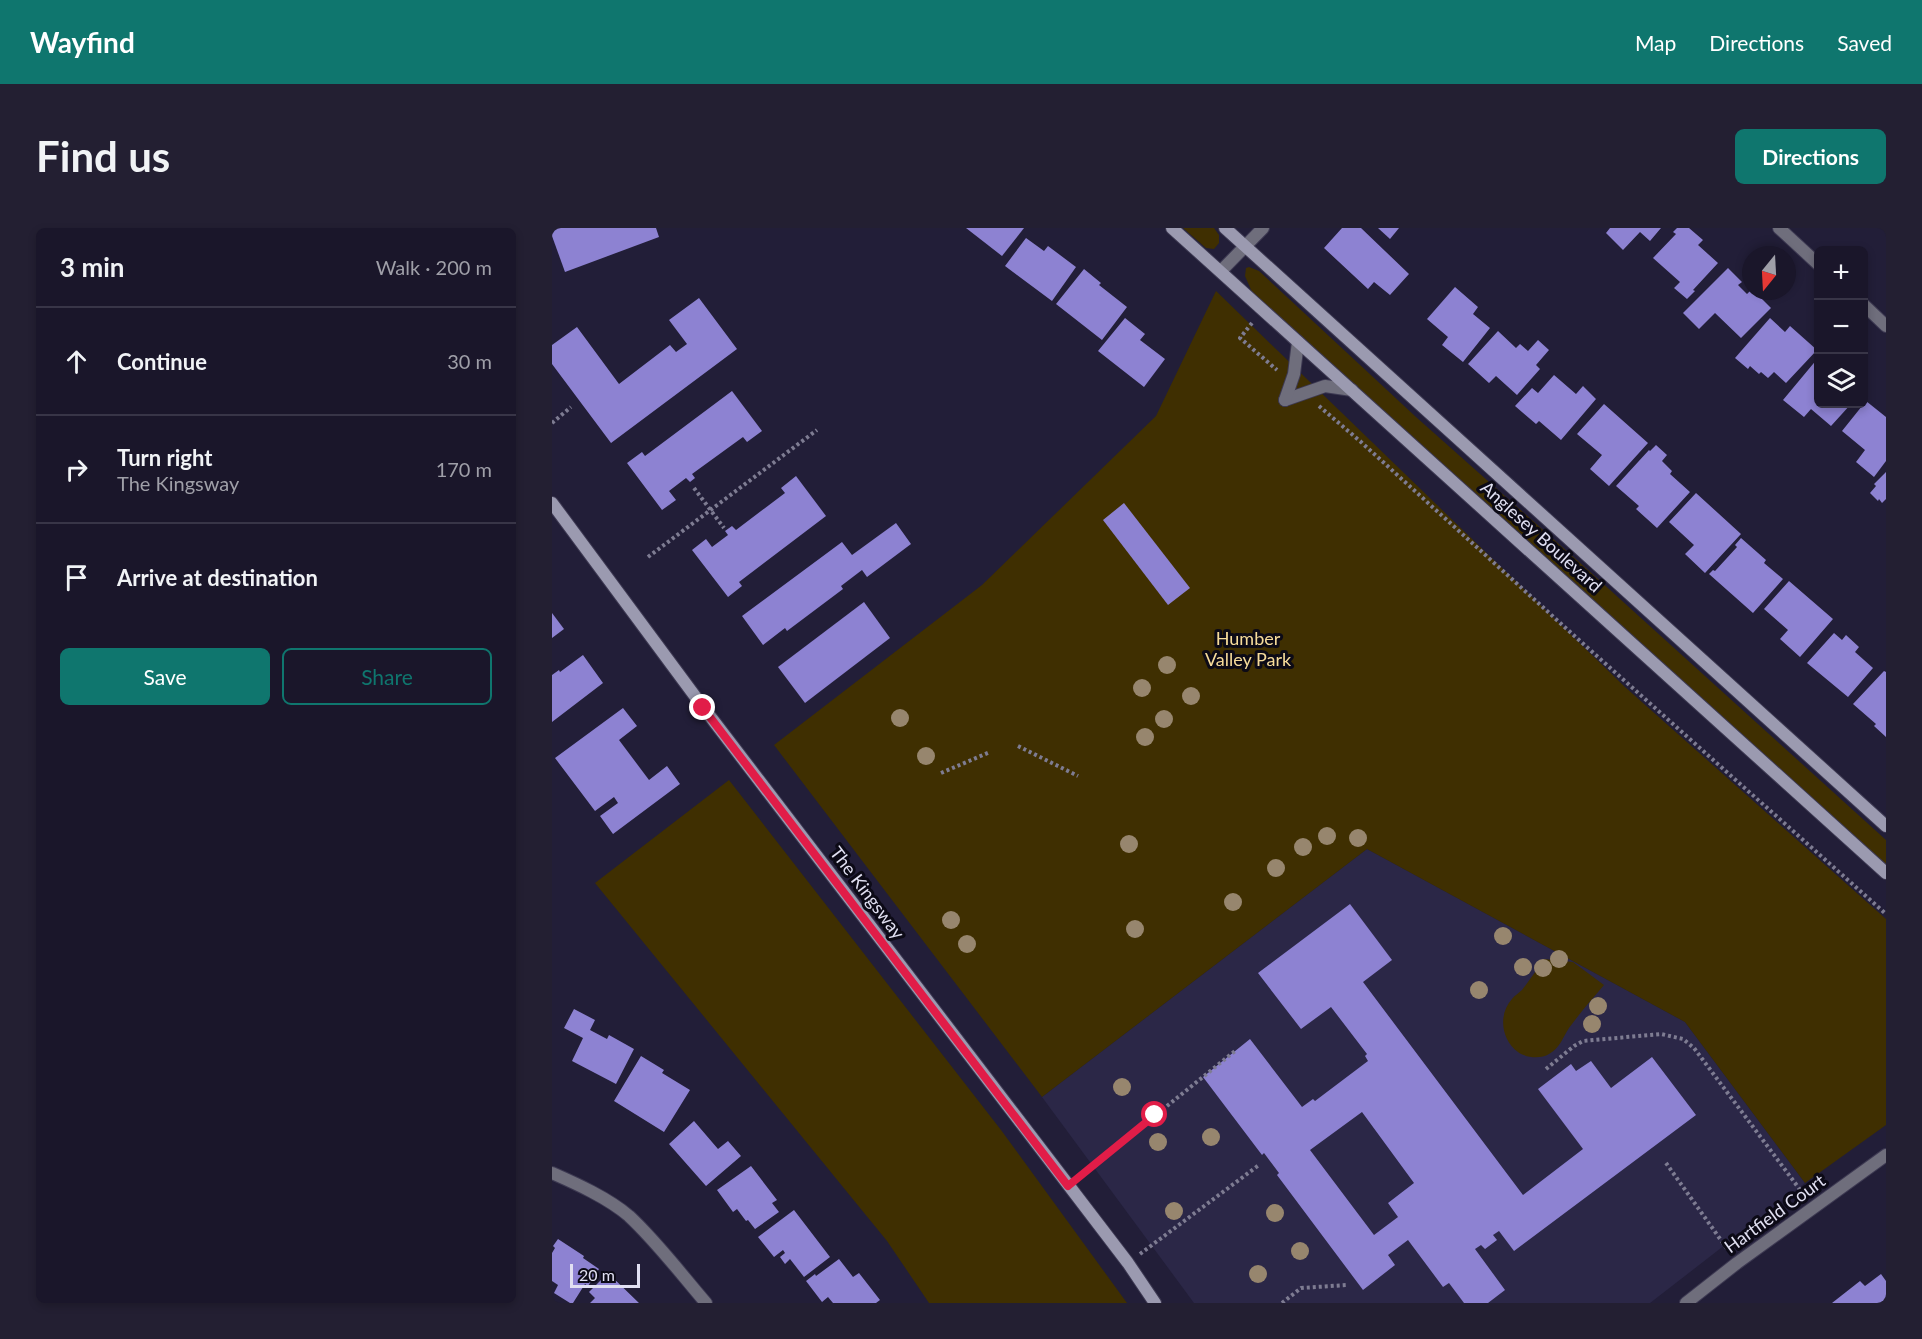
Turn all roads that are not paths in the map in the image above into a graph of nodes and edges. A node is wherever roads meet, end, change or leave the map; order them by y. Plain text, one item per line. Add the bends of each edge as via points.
1 (1172, 228) edge
2 (1225, 228) edge
3 (1263, 228) edge
4 (1779, 228) edge
5 (1244, 247) junction
6 (1814, 260) edge
7 (1221, 271) junction
8 (1868, 310) edge
9 (1886, 326) edge
10 (1298, 342) junction
11 (1352, 390) junction
12 (552, 503) edge
13 (1886, 826) edge
14 (1886, 873) edge
15 (1886, 1155) edge
16 (552, 1173) edge
17 (706, 1303) edge
18 (1155, 1303) edge
19 (1686, 1303) edge

1 - 7 street, Anglesey Boulevard
2 - 5 street, Anglesey Boulevard
3 - 5 street
4 - 6 street
5 - 7 street
5 - 13 street, Anglesey Boulevard
7 - 10 street, Anglesey Boulevard
8 - 9 street
10 - 11 street, Anglesey Boulevard
10 - 11 street via 1294,374 1285,400 1325,386
11 - 14 street, Anglesey Boulevard
12 - 18 street, The Kingsway
15 - 19 street, Hartfield Court
16 - 17 street via 627,1215

